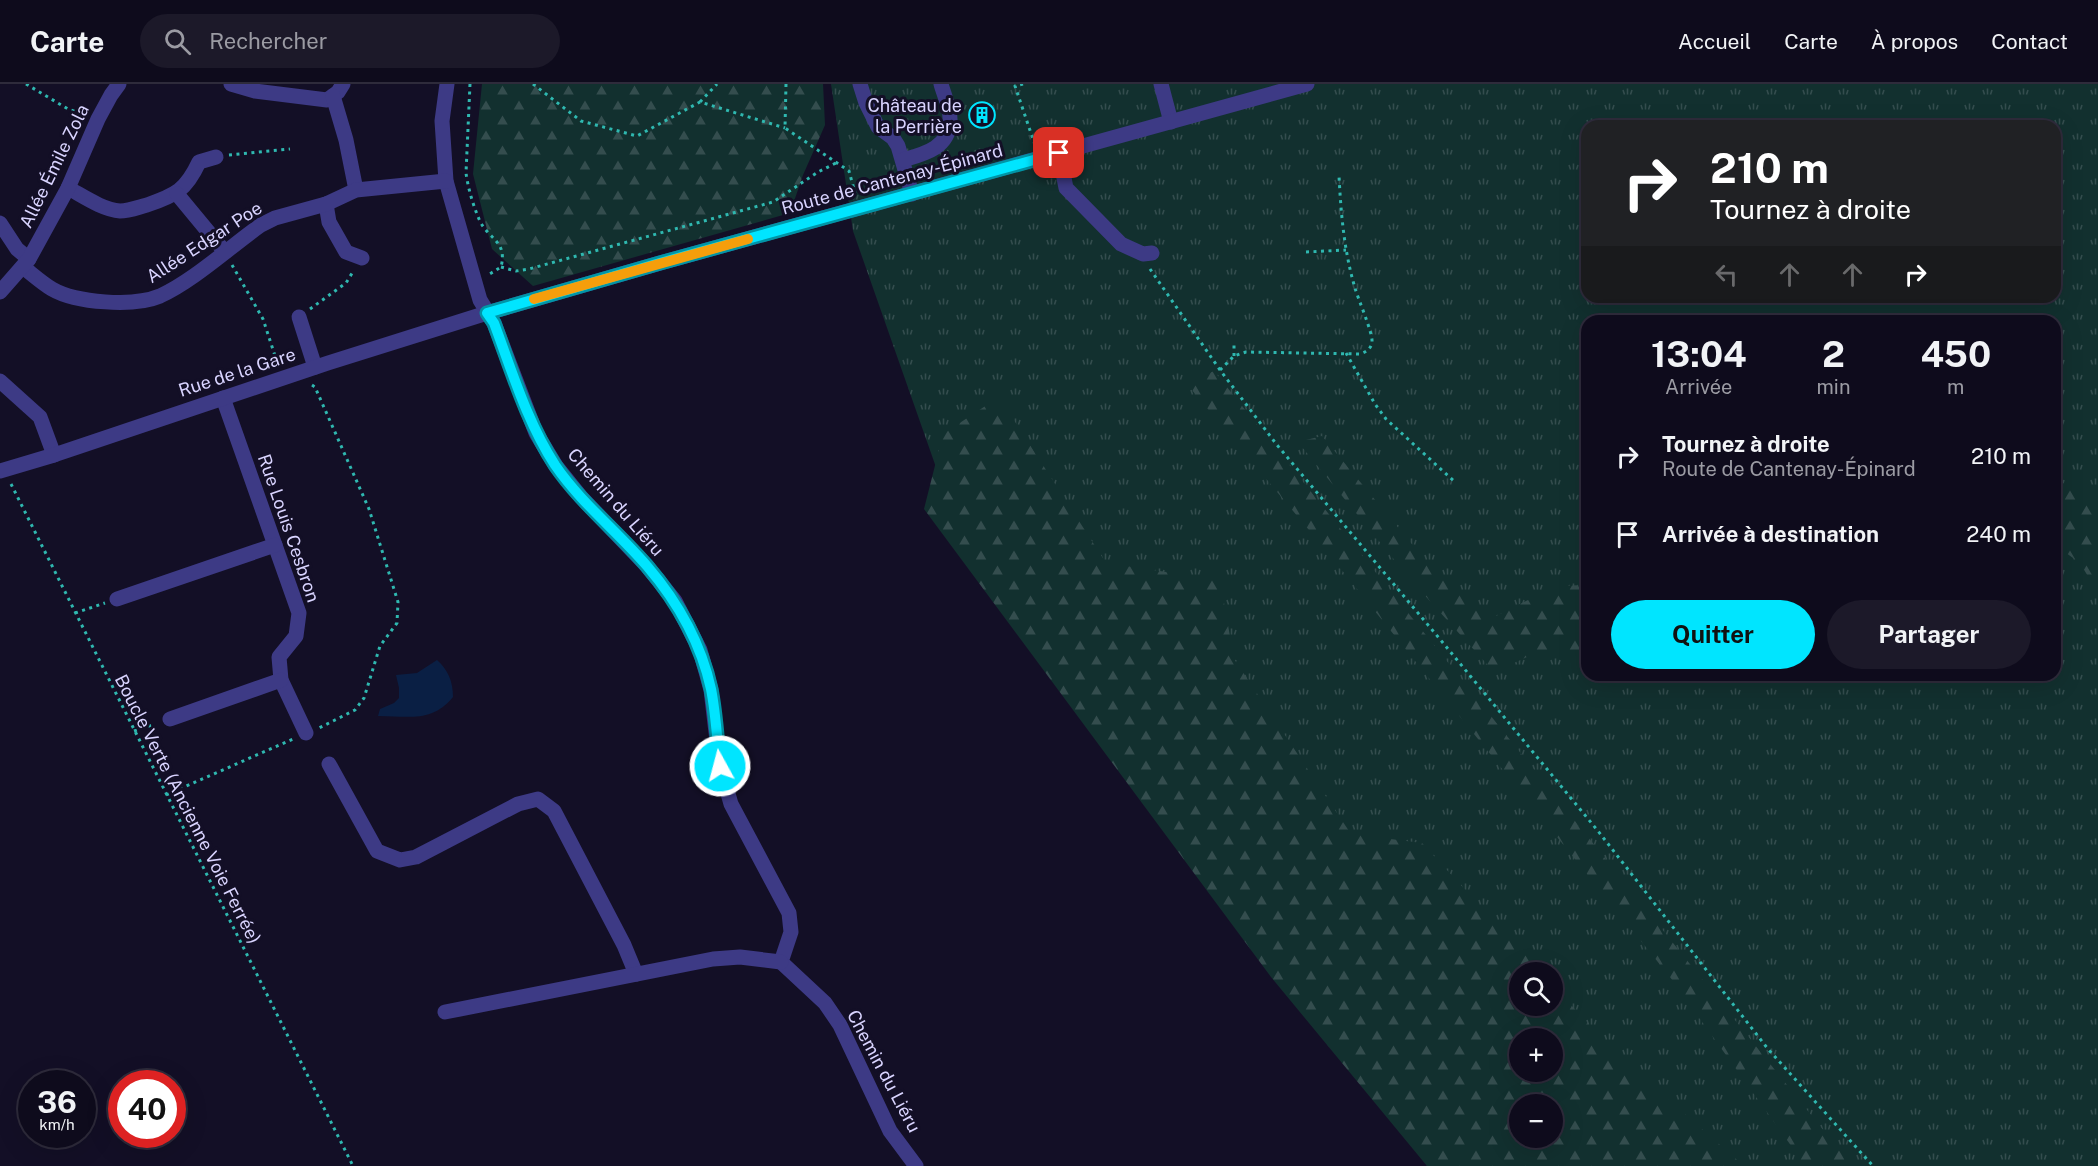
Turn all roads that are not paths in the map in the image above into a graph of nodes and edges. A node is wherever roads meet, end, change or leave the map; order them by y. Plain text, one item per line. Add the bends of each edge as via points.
1 (119, 84) edge
2 (231, 84) edge
3 (447, 84) edge
4 (860, 84) edge
5 (941, 84) edge
6 (1161, 84) edge
7 (1307, 84) edge
8 (338, 90) edge
9 (1171, 122) junction
10 (1059, 153) junction
11 (216, 157) road end
12 (903, 160) junction
13 (446, 181) junction
14 (68, 188) junction
15 (356, 190) junction
16 (177, 194) junction
17 (912, 194) junction
18 (326, 204) junction
19 (0, 223) edge
20 (225, 252) junction
21 (362, 258) road end
22 (1150, 260) road end
23 (26, 263) junction
24 (0, 292) edge
25 (487, 313) junction
26 (299, 316) road end
27 (315, 367) junction
28 (0, 381) edge
29 (223, 398) junction
30 (54, 455) junction
31 (2, 471) edge
32 (275, 545) junction
33 (117, 599) road end
34 (281, 680) junction
35 (170, 719) road end
36 (306, 733) road end
37 (329, 765) dead end
38 (781, 962) junction
39 (636, 974) junction
40 (445, 1012) dead end
41 (916, 1164) edge

1 - 14 street, Allée Émile Zola via 98,119
2 - 8 street via 327,100
3 - 13 street, Chemin du Liéru via 442,121
4 - 12 street via 878,127 893,138
5 - 12 street via 951,121 945,140 929,153
6 - 9 street
7 - 9 street, Route de Cantenay-Épinard
8 - 15 street
9 - 10 street, Route de Cantenay-Épinard
10 - 17 street, Route de Cantenay-Épinard
10 - 22 street via 1066,188 1121,244
11 - 16 street via 199,162 189,182
12 - 17 street
13 - 15 street, Allée Edgar Poe
13 - 25 street, Chemin du Liéru
14 - 16 street via 119,211
14 - 23 street, Allée Émile Zola
15 - 18 street, Allée Edgar Poe
16 - 20 street
17 - 25 street, Route de Cantenay-Épinard
18 - 20 street, Allée Edgar Poe via 275,218
18 - 21 street via 329,222 346,252
19 - 23 street, Allée Edgar Poe
20 - 23 street, Allée Edgar Poe via 174,288 142,301 65,295
23 - 24 street, Allée Émile Zola
25 - 27 street, Rue de la Gare
25 - 38 street, Chemin du Liéru via 536,433 556,466 668,592 700,650 711,690 720,766 731,804 789,912 791,932
26 - 27 street
27 - 29 street, Rue de la Gare
28 - 30 street via 40,417
29 - 30 street, Rue de la Gare
29 - 32 street, Rue Louis Cesbron
30 - 31 street, Rue de la Gare
32 - 33 street
32 - 34 street, Rue Louis Cesbron via 299,613 296,636 279,657
34 - 35 street
34 - 36 street, Rue Louis Cesbron
37 - 39 street via 377,851 400,860 416,857 518,804 538,799 554,811
38 - 39 street via 740,957 713,959
38 - 41 street, Chemin du Liéru via 825,1003 840,1025 890,1131
39 - 40 street

